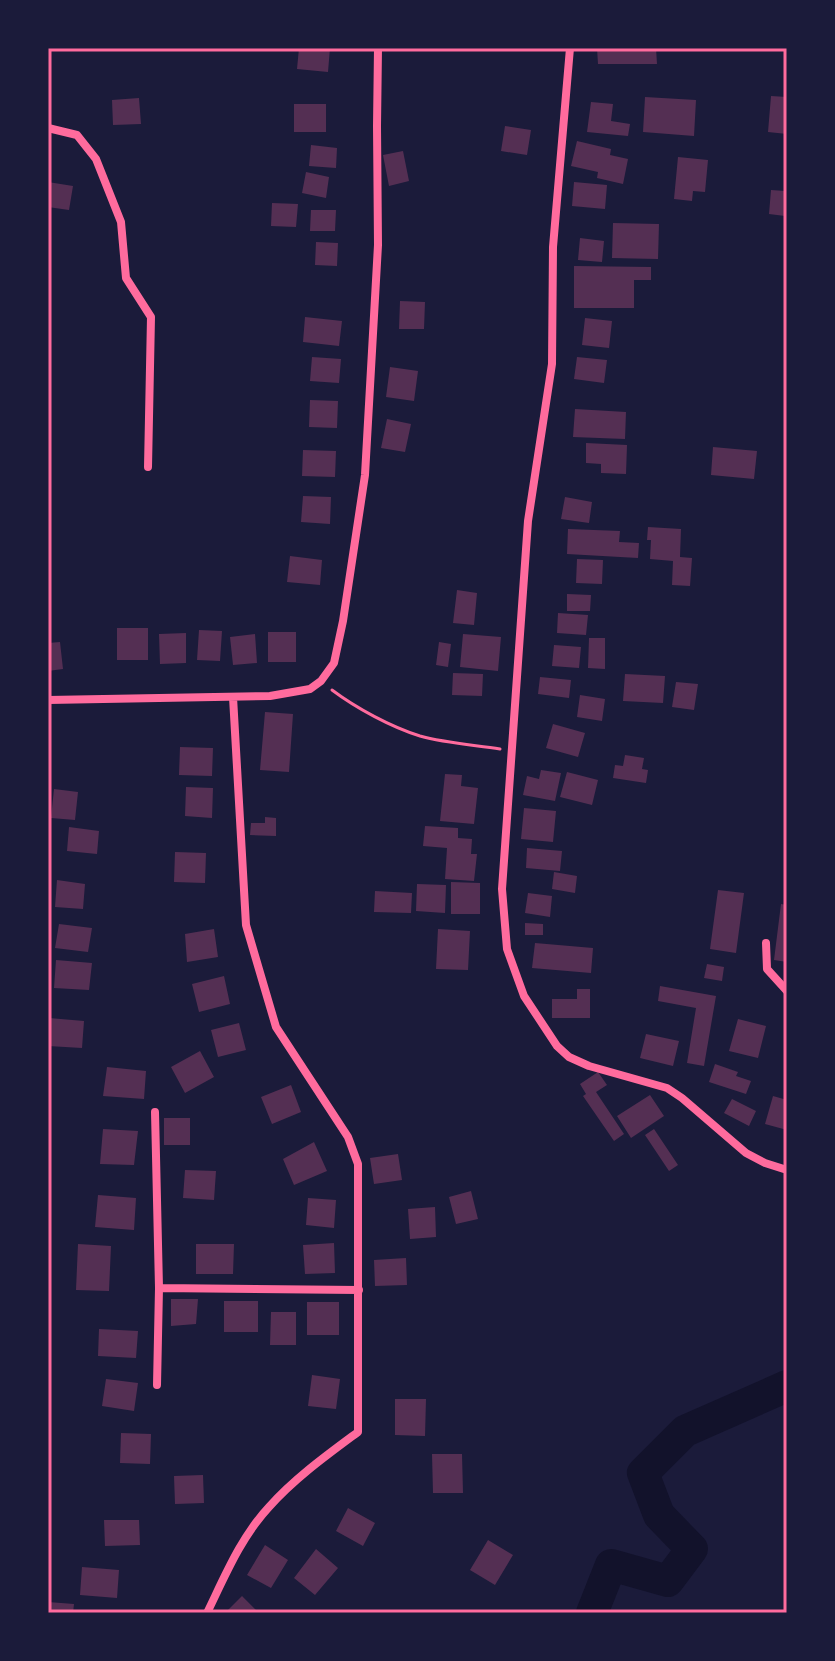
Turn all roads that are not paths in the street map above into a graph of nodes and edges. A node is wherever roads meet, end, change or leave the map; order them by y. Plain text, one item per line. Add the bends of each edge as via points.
1 (378, 48) edge
2 (570, 48) edge
3 (48, 128) edge
4 (148, 467) dead end
5 (233, 697) junction
6 (48, 700) edge
7 (766, 943) dead end
8 (787, 991) edge
9 (155, 1112) dead end
10 (787, 1170) edge
11 (159, 1288) junction
12 (359, 1290) junction
13 (157, 1385) dead end
14 (207, 1613) edge

1 - 5 street via 378,245 365,475 334,663 310,689
2 - 10 street via 553,247 552,364 528,521 511,750 502,889 507,949 524,996 569,1057 667,1088 746,1153
3 - 4 street via 77,135 96,159 121,222 126,278 151,317
5 - 6 street
5 - 12 street via 246,925 276,1027 348,1137 358,1164
7 - 8 street via 767,969
9 - 11 street
11 - 12 street
11 - 13 street
12 - 14 street via 358,1432 268,1508 235,1555

